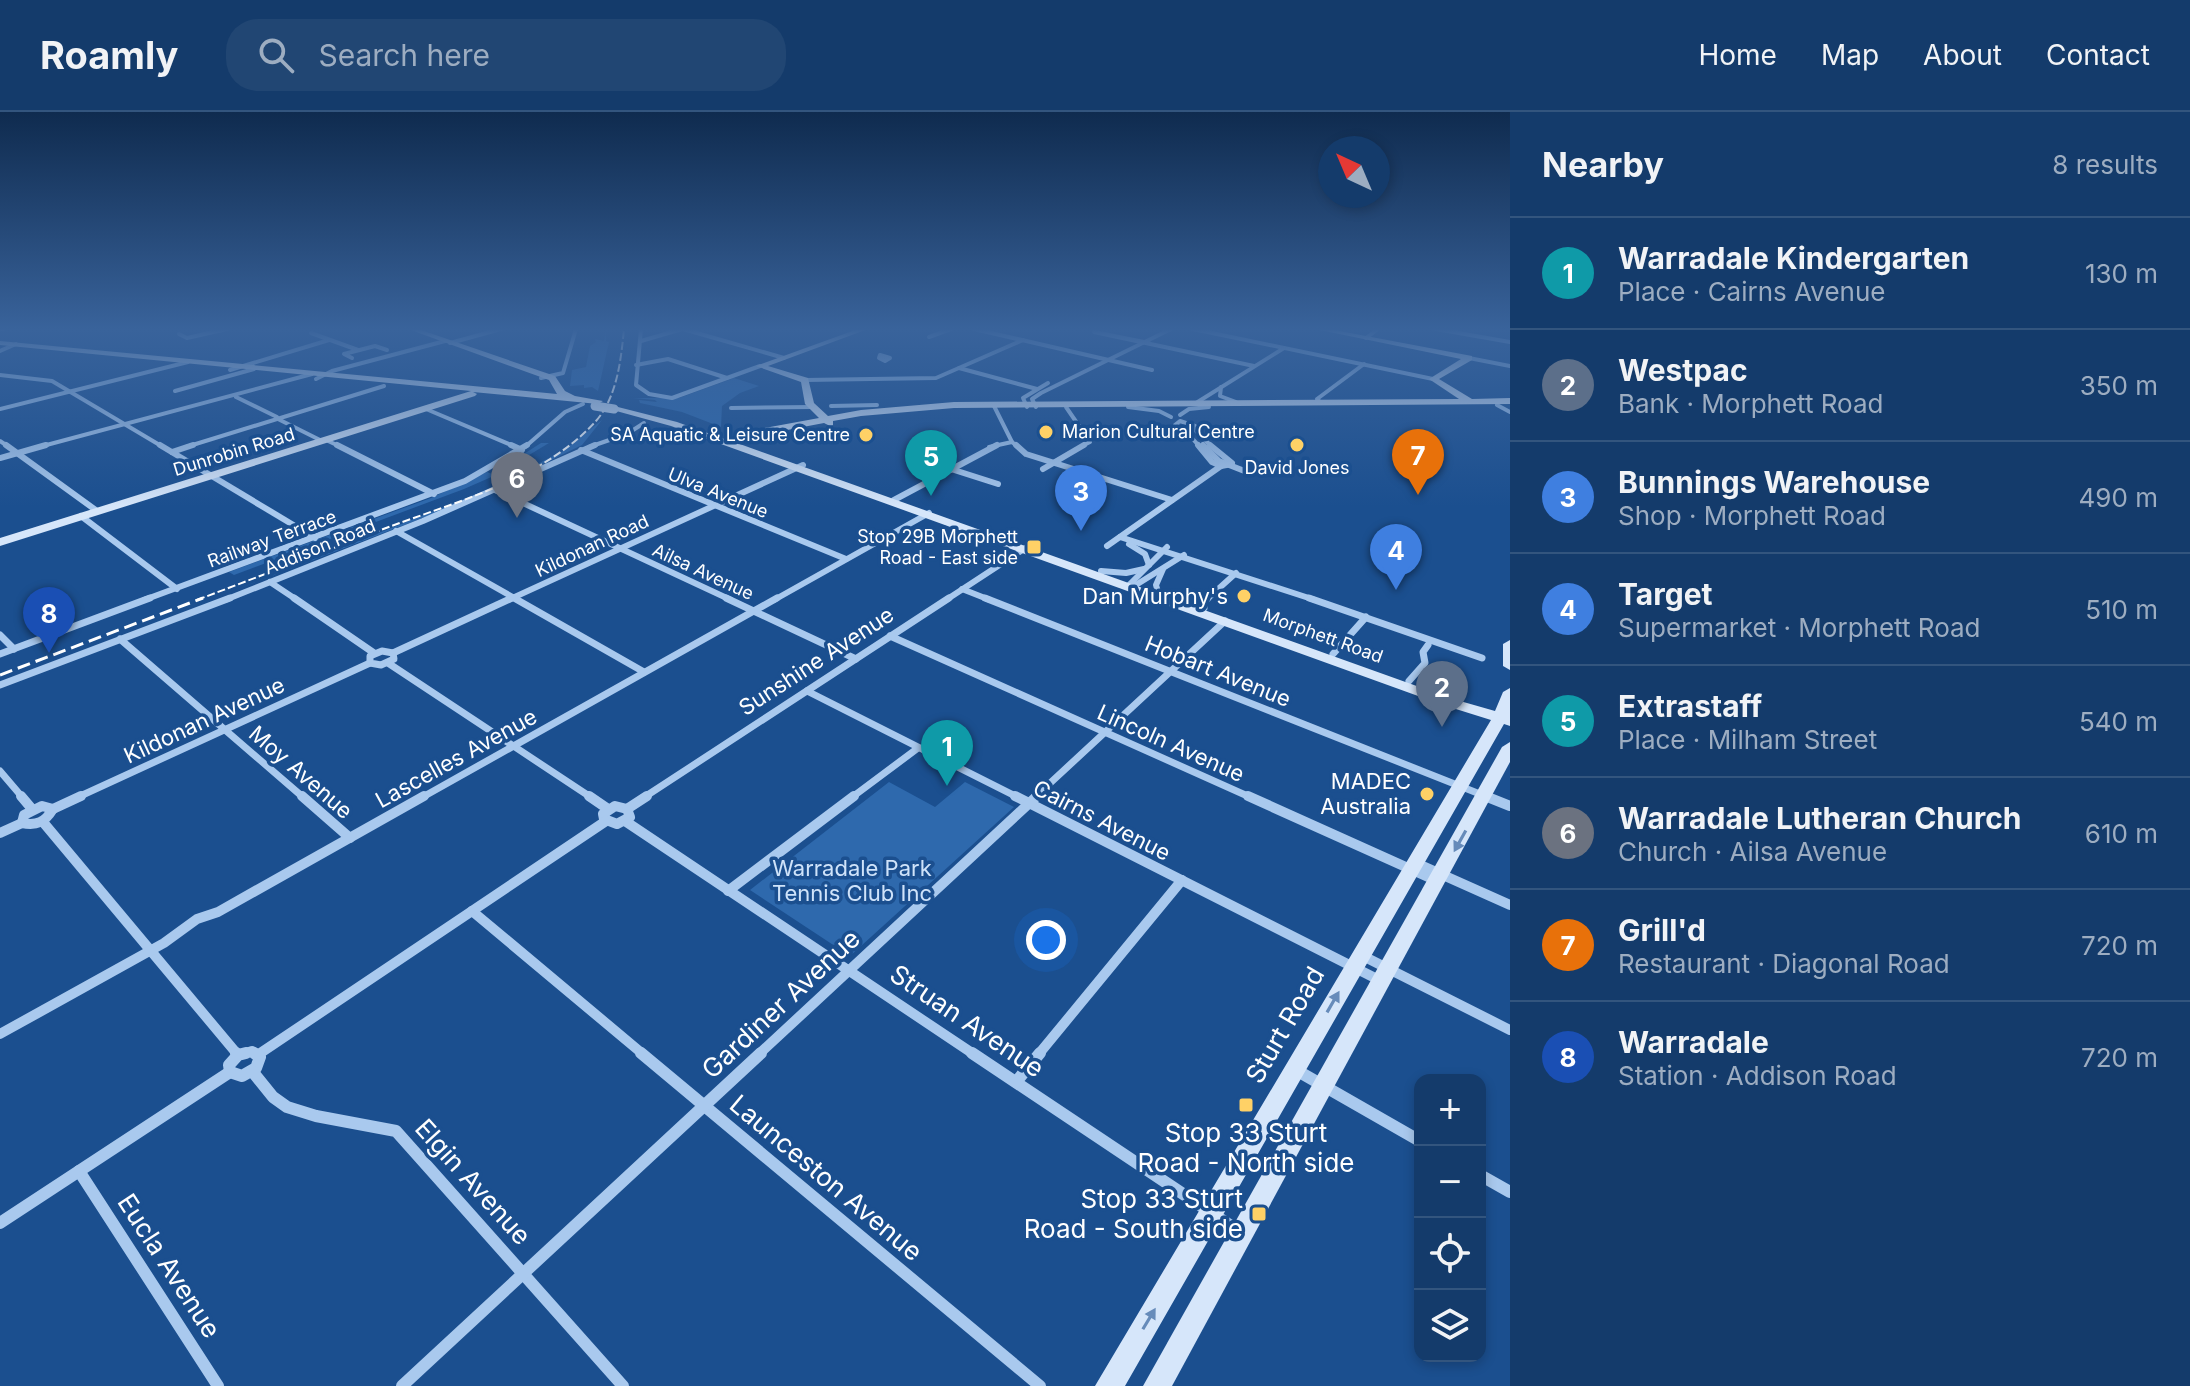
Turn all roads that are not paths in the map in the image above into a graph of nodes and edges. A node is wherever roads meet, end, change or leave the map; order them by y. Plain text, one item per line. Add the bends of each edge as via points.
1 (66, 388) edge
2 (86, 388) edge
3 (184, 388) edge
4 (269, 388) edge
5 (376, 388) edge
6 (415, 388) edge
7 (428, 388) edge
8 (548, 388) edge
9 (559, 388) edge
10 (639, 388) edge
11 (698, 388) edge
12 (807, 388) edge
13 (1050, 388) edge
14 (1219, 388) edge
15 (1220, 388) edge
16 (1331, 388) edge
17 (1449, 388) edge
18 (1037, 389) joint
19 (175, 391) dead end
20 (1045, 391) junction
21 (72, 392) junction
22 (473, 393) junction
23 (545, 396) junction
24 (236, 397) junction
25 (578, 401) junction
26 (1471, 401) junction
27 (1320, 402) junction
28 (1196, 403) junction
29 (1244, 403) junction
30 (1510, 403) edge
31 (851, 405) junction
32 (877, 405) dead end
33 (1497, 405) junction
34 (615, 406) junction
35 (831, 406) dead end
36 (994, 406) junction
37 (1030, 406) junction
38 (1363, 406) junction
39 (812, 407) junction
40 (1066, 407) junction
41 (1209, 407) junction
42 (731, 408) dead end
43 (0, 409) edge
44 (426, 409) junction
45 (1167, 410) junction
46 (1510, 412) edge
47 (861, 413) junction
48 (1180, 415) junction
49 (277, 418) junction
50 (828, 421) junction
51 (1187, 422) junction
52 (644, 423) dead end
53 (125, 424) junction
54 (1183, 428) junction
55 (1193, 428) junction
56 (708, 429) junction
57 (760, 434) junction
58 (0, 441) edge
59 (324, 441) junction
60 (732, 441) junction
61 (1012, 442) junction
62 (1203, 445) dead end
63 (522, 450) junction
64 (581, 450) junction
65 (761, 450) junction
66 (172, 452) junction
67 (17, 453) junction
68 (0, 458) edge
69 (1053, 463) junction
70 (800, 466) junction
71 (1221, 466) junction
72 (951, 469) junction
73 (1043, 469) dead end
74 (1247, 472) dead end
75 (212, 475) junction
76 (998, 484) dead end
77 (495, 490) junction
78 (434, 494) junction
79 (894, 500) junction
80 (1172, 500) junction
81 (714, 506) junction
82 (97, 511) junction
83 (927, 513) junction
84 (81, 516) junction
85 (396, 531) junction
86 (315, 538) junction
87 (1118, 538) junction
88 (0, 542) edge
89 (1107, 546) dead end
90 (1025, 548) junction
91 (1166, 548) junction
92 (620, 549) junction
93 (1185, 554) junction
94 (846, 559) junction
95 (1147, 567) junction
96 (1163, 568) junction
97 (1101, 571) junction
98 (1236, 573) junction
99 (270, 582) junction
100 (1132, 585) junction
101 (177, 589) junction
102 (962, 589) junction
103 (1158, 592) junction
104 (513, 598) junction
105 (1204, 608) junction
106 (754, 611) junction
107 (1366, 617) junction
108 (1225, 621) junction
109 (0, 635) edge
110 (890, 636) junction
111 (120, 639) junction
112 (1510, 644) edge
113 (1428, 645) dead end
114 (14, 649) junction
115 (374, 653) junction
116 (393, 653) junction
117 (0, 654) edge
118 (1333, 654) junction
119 (1482, 658) dead end
120 (856, 659) junction
121 (370, 663) junction
122 (388, 663) junction
123 (1510, 666) edge
124 (644, 672) junction
125 (1170, 672) junction
126 (1409, 681) junction
127 (0, 685) edge
128 (807, 691) junction
129 (1450, 699) junction
130 (1503, 714) edge
131 (224, 730) junction
132 (1105, 733) junction
133 (513, 746) junction
134 (1510, 747) edge
135 (918, 748) junction
136 (0, 771) edge
137 (1461, 787) junction
138 (1485, 796) junction
139 (1029, 803) junction
140 (1510, 806) edge
141 (32, 809) junction
142 (53, 809) junction
143 (608, 809) junction
144 (627, 809) junction
145 (606, 821) junction
146 (625, 821) junction
147 (43, 822) junction
148 (22, 823) junction
149 (0, 833) edge
150 (350, 838) junction
151 (1414, 867) junction
152 (1440, 878) junction
153 (1182, 880) junction
154 (728, 891) junction
155 (1510, 905) edge
156 (472, 911) junction
157 (151, 950) junction
158 (1357, 961) junction
159 (849, 971) junction
160 (1385, 975) junction
161 (1510, 1030) edge
162 (0, 1034) edge
163 (259, 1054) junction
164 (238, 1055) junction
165 (1295, 1070) junction
166 (252, 1071) junction
167 (230, 1072) junction
168 (1016, 1082) junction
169 (1323, 1086) junction
170 (704, 1105) junction
171 (1414, 1138) edge
172 (79, 1171) junction
173 (1486, 1178) edge
174 (1510, 1192) edge
175 (1212, 1213) junction
176 (0, 1223) edge
177 (1243, 1233) junction
178 (523, 1273) junction
179 (218, 1386) edge
180 (402, 1386) edge
181 (623, 1386) edge
182 (1040, 1386) edge
183 (1109, 1386) edge
184 (1157, 1386) edge

1 - 21 street
2 - 21 street
3 - 19 street
4 - 24 street
5 - 49 street
6 - 22 main road
7 - 22 main road
8 - 23 main road
9 - 25 main road
10 - 11 street via 660,398
12 - 39 main road
13 - 20 street
14 - 28 street
15 - 29 street via 1224,399
16 - 27 street via 1317,399
17 - 26 main road
18 - 20 street
18 - 37 street via 1023,398
20 - 37 street
21 - 43 street
21 - 53 street
22 - 23 main road
22 - 25 main road
22 - 44 main road, Dunrobin Road
23 - 25 main road
24 - 49 street
24 - 53 street
25 - 34 main road, bridge
25 - 63 street, Railway Terrace
26 - 27 main road
26 - 30 main road
27 - 29 main road
27 - 38 main road
28 - 29 main road
28 - 45 main road
30 - 33 main road
31 - 32 street
31 - 35 street
31 - 47 street
33 - 38 main road
33 - 46 street
34 - 56 main road via 657,412
34 - 60 main road
36 - 37 main road
36 - 47 main road
36 - 50 main road
36 - 61 street
37 - 40 main road
37 - 45 main road
38 - 41 main road
39 - 42 street
39 - 50 main road
40 - 45 main road
40 - 69 street via 1090,442
41 - 45 main road
41 - 48 street
44 - 59 main road, Dunrobin Road
44 - 63 street
45 - 48 street
45 - 51 street
45 - 54 street
47 - 50 main road
48 - 51 street
49 - 59 street
49 - 66 street
50 - 57 main road
51 - 55 street
52 - 64 street, Addison Road
53 - 66 street
53 - 67 street
54 - 55 street
54 - 71 street
55 - 71 street via 1233,464
56 - 57 main road
56 - 60 main road
57 - 60 main road
57 - 65 main road via 754,442
58 - 67 street
59 - 75 main road, Dunrobin Road
59 - 78 street
60 - 65 main road, Morphett Road
60 - 70 main road, Morphett Road
61 - 69 street via 1022,453
61 - 72 street via 995,445
62 - 74 street, bridge via 1219,461
63 - 78 street, Railway Terrace
64 - 77 street, Addison Road
64 - 81 street, Ulva Avenue
65 - 70 main road, Morphett Road
66 - 75 street
67 - 68 street
67 - 82 street
69 - 73 street
69 - 80 street
70 - 79 main road, Morphett Road
70 - 81 street, Kildonan Road
70 - 83 main road, Morphett Road
71 - 80 street
72 - 76 street
72 - 79 street
75 - 82 main road, Dunrobin Road
75 - 86 street
77 - 85 street, Addison Road
77 - 92 street, Ailsa Avenue
78 - 86 street, Railway Terrace
79 - 83 main road, Morphett Road
80 - 87 street
81 - 92 street, Kildonan Road
81 - 94 street, Ulva Avenue
82 - 84 main road, Dunrobin Road
83 - 90 main road, Morphett Road
83 - 94 street, Lascelles Avenue
84 - 88 main road, Dunrobin Road
84 - 101 street
85 - 99 street, Addison Road
85 - 104 street
86 - 101 street, Railway Terrace
87 - 89 street
87 - 91 street
87 - 95 street via 1142,551
90 - 97 main road, Morphett Road
90 - 100 main road, Morphett Road
90 - 102 street, Sunshine Avenue
91 - 93 street
91 - 95 street
92 - 104 street, Kildonan Road
92 - 106 street, Ailsa Avenue
93 - 96 street
93 - 98 street
94 - 106 street, Lascelles Avenue
95 - 97 street via 1126,573
95 - 100 street
96 - 100 street
96 - 103 street
97 - 100 main road, Morphett Road
98 - 105 street via 1203,603
98 - 107 street
99 - 111 street, Addison Road
99 - 115 street
100 - 103 main road, Morphett Road
100 - 108 main road, Morphett Road
101 - 114 street, Railway Terrace
102 - 110 street, Sunshine Avenue
102 - 125 street, Hobart Avenue
103 - 105 main road, Morphett Road
104 - 116 street, Kildonan Road
104 - 124 street
105 - 118 main road, Morphett Road
106 - 120 street, Ailsa Avenue
106 - 124 street, Lascelles Avenue
107 - 118 street
107 - 119 street
108 - 125 street, Gardiner Avenue
108 - 129 main road, Morphett Road
109 - 114 street
110 - 120 street, Sunshine Avenue
110 - 132 street, Lincoln Avenue
111 - 127 street, Addison Road
111 - 131 street, Moy Avenue
112 - 123 main road
113 - 126 street via 1425,663
114 - 117 street, Railway Terrace
115 - 116 street
115 - 121 street
116 - 122 street
118 - 126 main road, Morphett Road
120 - 128 street, Sunshine Avenue
121 - 122 street
121 - 131 street, Kildonan Avenue
122 - 133 street
124 - 133 street, Lascelles Avenue
125 - 132 street, Gardiner Avenue
125 - 137 street, Hobart Avenue
126 - 129 main road, Morphett Road
128 - 135 street, Cairns Avenue
128 - 144 street, Sunshine Avenue
129 - 130 main road
129 - 130 main road via 1482,721
130 - 137 main road, Sturt Road
131 - 142 street, Kildonan Avenue
131 - 150 street, Moy Avenue
132 - 139 street, Gardiner Avenue
132 - 151 street, Lincoln Avenue
133 - 143 street
133 - 150 street, Lascelles Avenue
134 - 138 main road
135 - 139 street, Cairns Avenue
135 - 154 street
136 - 141 street
137 - 138 street, Hobart Avenue
137 - 151 main road, Sturt Road
138 - 140 street, Hobart Avenue
138 -> 152 main road
139 - 153 street, Cairns Avenue
139 - 159 street, Gardiner Avenue
141 - 142 street
141 - 148 street
142 - 147 street
143 - 144 street
143 - 145 street via 603,814
144 - 146 street
145 - 146 street
145 - 156 street
146 - 154 street, Struan Avenue
147 - 148 street
147 - 157 street
148 - 149 street
150 - 157 street, Lascelles Avenue via 197,919
151 - 152 street, Lincoln Avenue
151 - 158 main road, Sturt Road
152 - 155 street, Lincoln Avenue
152 - 160 main road
153 - 158 street, Cairns Avenue
153 - 168 street
154 - 159 street, Struan Avenue
156 - 163 street
156 - 170 street, Launceston Avenue
157 - 162 street, Lascelles Avenue
157 - 164 street
158 - 160 street, Cairns Avenue
165 -> 158 main road, Sturt Road
159 - 168 street, Struan Avenue
159 - 170 street, Gardiner Avenue
160 - 161 street, Cairns Avenue
160 - 169 main road
163 - 164 street
163 - 166 street
164 - 167 street
165 - 169 street
165 - 175 main road, Sturt Road
166 - 167 street via 242,1076
166 - 178 street, Elgin Avenue via 277,1102 297,1111 396,1131
167 - 172 street
168 - 175 street, Struan Avenue
169 - 171 street
169 - 177 main road
170 - 178 street, Gardiner Avenue
170 - 182 street, Launceston Avenue
172 - 176 street
172 - 179 street, Eucla Avenue
173 - 174 street
175 - 177 street, Struan Avenue
183 -> 175 main road, Sturt Road
177 - 184 main road
178 - 180 street, Gardiner Avenue
178 - 181 street, Elgin Avenue

